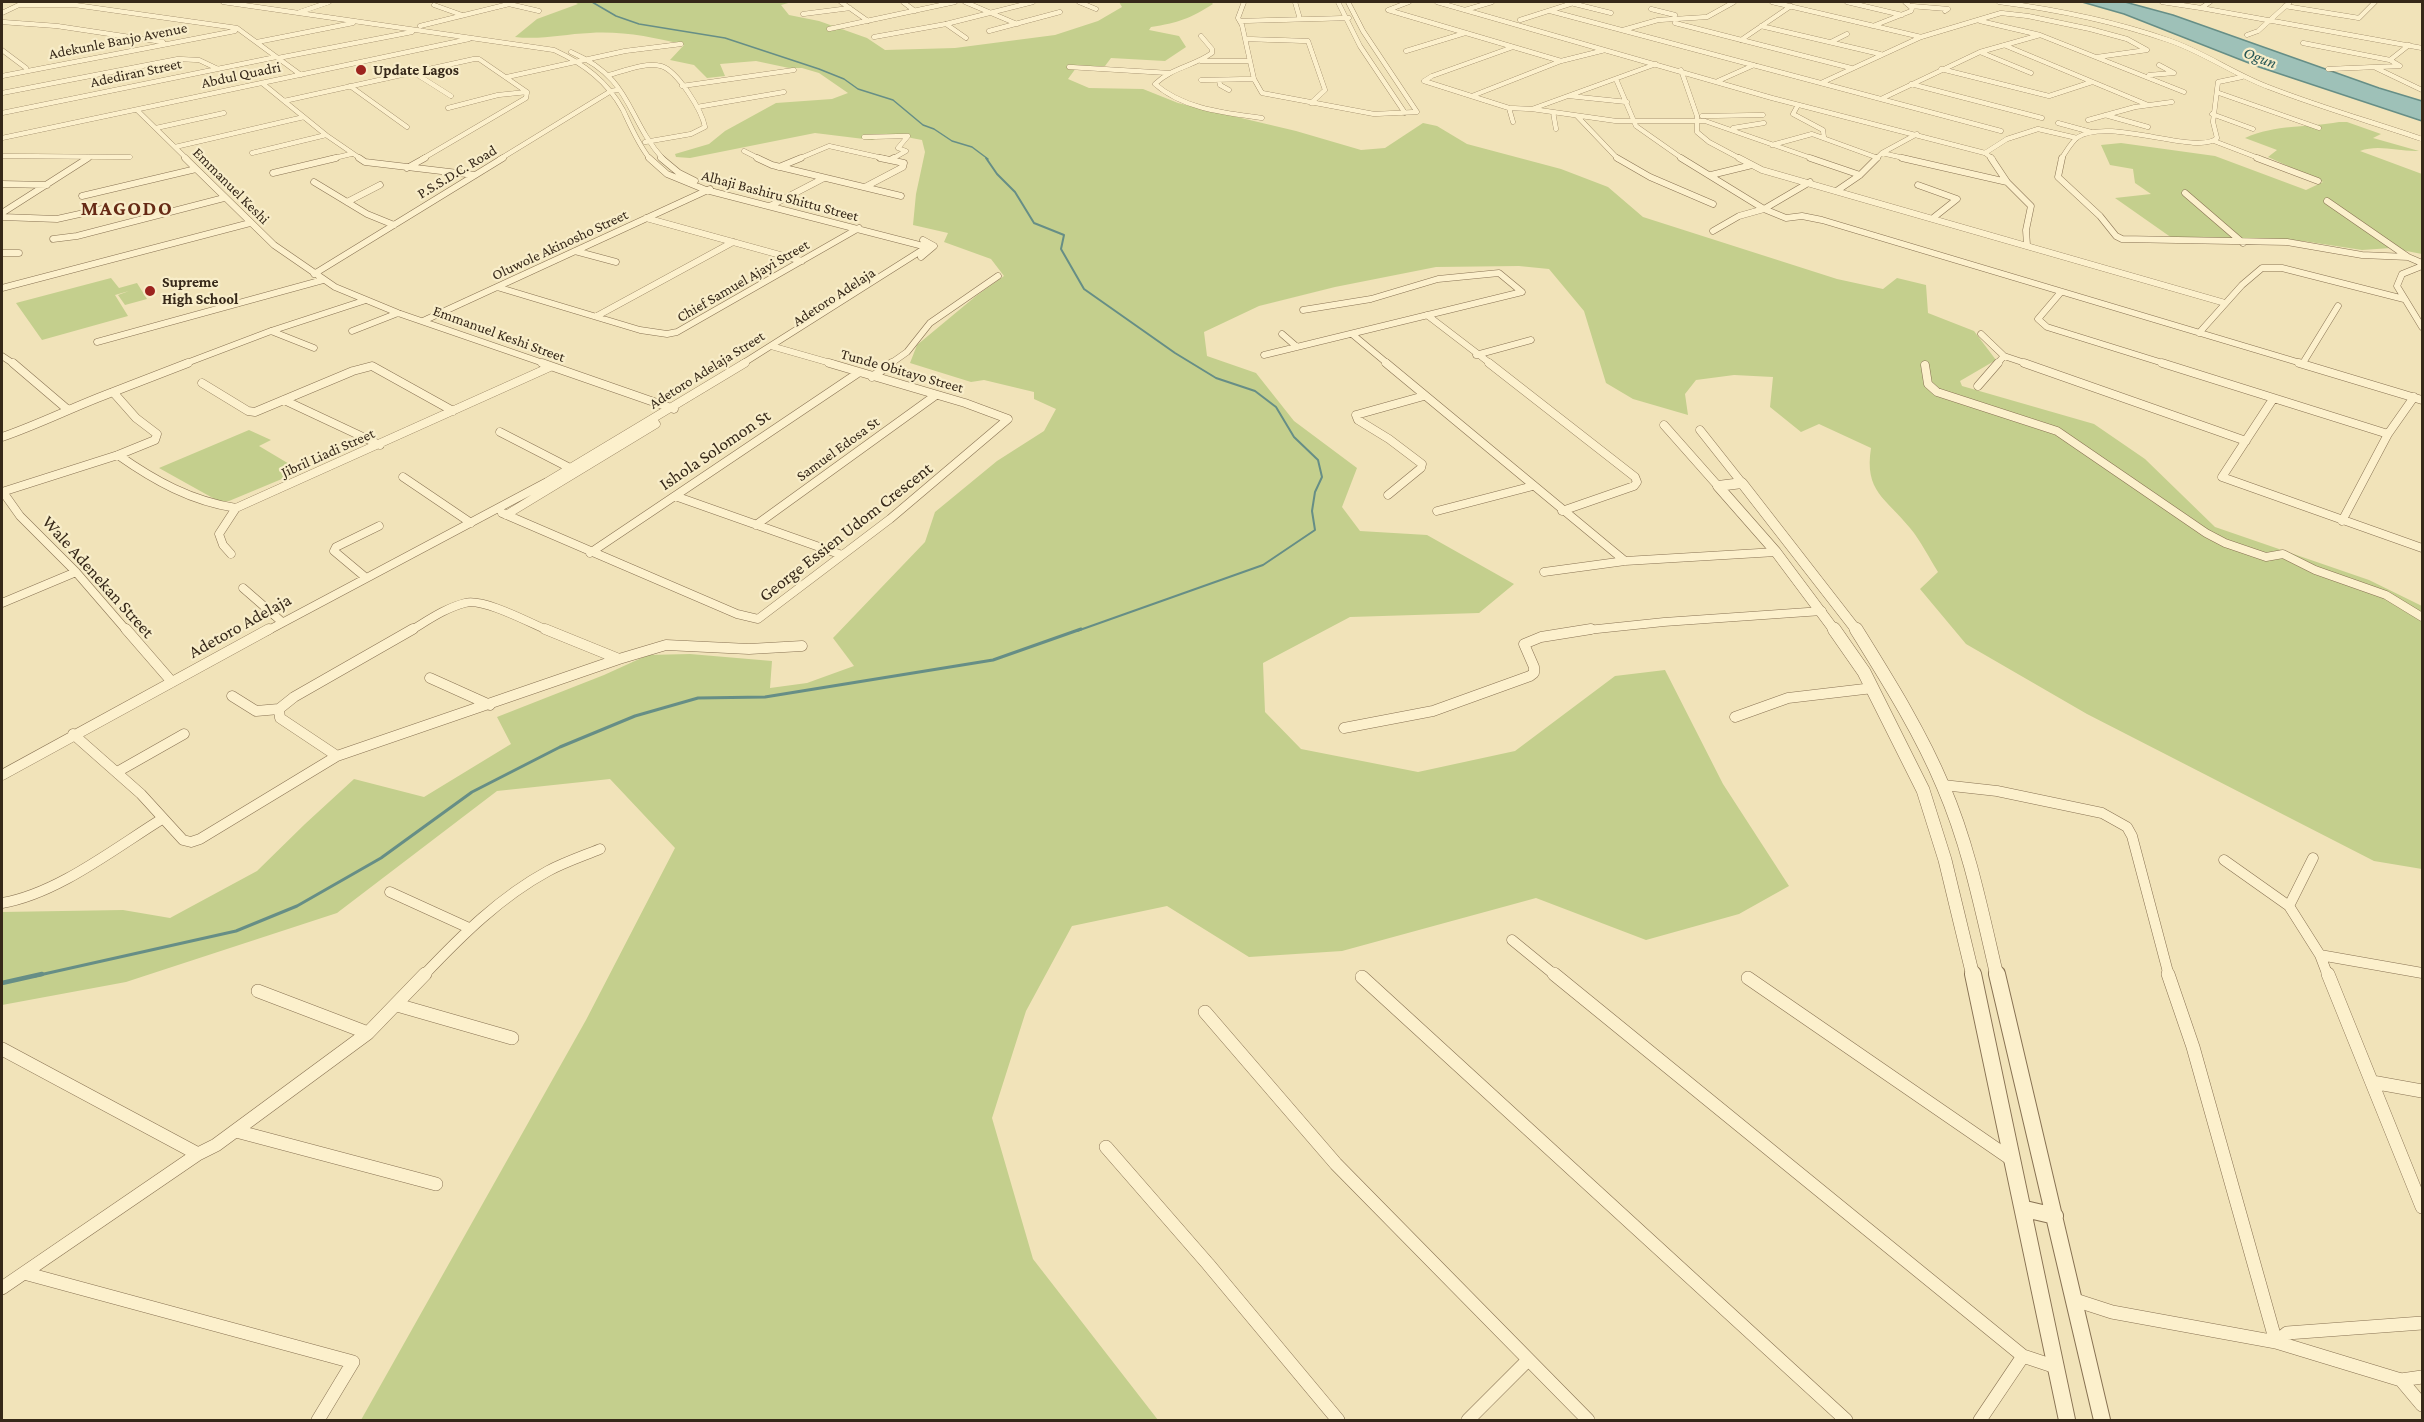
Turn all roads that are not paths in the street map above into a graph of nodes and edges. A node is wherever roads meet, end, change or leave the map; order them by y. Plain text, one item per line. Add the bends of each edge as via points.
1 (25, 2) edge
2 (223, 2) edge
3 (244, 2) edge
4 (329, 2) edge
5 (841, 2) edge
6 (903, 2) edge
7 (955, 2) edge
8 (965, 2) edge
9 (1033, 2) edge
10 (1079, 2) edge
11 (1244, 2) edge
12 (1295, 2) edge
13 (1338, 2) edge
14 (1348, 2) edge
15 (1408, 2) edge
16 (1437, 2) edge
17 (1492, 2) edge
18 (1574, 2) edge
19 (1734, 2) edge
20 (1772, 2) edge
21 (1846, 2) edge
22 (1905, 2) edge
23 (1999, 2) edge
24 (2162, 2) edge
25 (2210, 2) edge
26 (2290, 2) edge
27 (2375, 2) edge
28 (19, 4) junction
29 (434, 5) dead end
30 (1791, 6) junction
31 (1911, 6) junction
32 (2285, 6) junction
33 (850, 8) junction
34 (2201, 8) junction
35 (1095, 9) dead end
36 (1651, 9) dead end
37 (305, 10) junction
38 (1465, 10) junction
39 (1550, 10) junction
40 (539, 11) dead end
41 (915, 11) junction
42 (990, 11) junction
43 (1946, 11) dead end
44 (298, 12) junction
45 (1060, 12) dead end
46 (2, 13) edge
47 (1611, 13) dead end
48 (803, 14) dead end
49 (462, 15) junction
50 (1902, 15) junction
51 (1345, 18) junction
52 (1354, 18) junction
53 (1688, 18) junction
54 (1300, 19) junction
55 (1520, 20) dead end
56 (2270, 20) junction
57 (361, 21) junction
58 (868, 21) junction
59 (1240, 21) junction
60 (1980, 21) junction
61 (2, 22) edge
62 (1675, 23) dead end
63 (946, 24) junction
64 (1017, 24) junction
65 (420, 26) junction
66 (1761, 26) junction
67 (1873, 26) junction
68 (238, 29) junction
69 (829, 29) dead end
70 (1623, 30) junction
71 (989, 31) dead end
72 (412, 32) dead end
73 (1465, 33) junction
74 (1847, 34) dead end
75 (2345, 34) junction
76 (485, 35) junction
77 (2040, 35) junction
78 (2247, 35) dead end
79 (1201, 36) dead end
80 (874, 37) dead end
81 (1920, 37) junction
82 (476, 38) junction
83 (966, 38) dead end
84 (1245, 39) junction
85 (1741, 40) junction
86 (2337, 41) dead end
87 (165, 42) junction
88 (257, 42) junction
89 (1831, 42) junction
90 (2303, 43) dead end
91 (681, 44) dead end
92 (2004, 45) junction
93 (2409, 45) junction
94 (1513, 47) junction
95 (2422, 48) edge
96 (2, 50) edge
97 (1607, 50) junction
98 (1406, 51) dead end
99 (1980, 52) junction
100 (1880, 54) junction
101 (2097, 57) junction
102 (277, 58) junction
103 (587, 59) junction
104 (2390, 60) junction
105 (1202, 61) junction
106 (1249, 61) junction
107 (1561, 61) junction
108 (578, 62) junction
109 (1656, 63) junction
110 (1754, 65) junction
111 (2159, 65) dead end
112 (1069, 67) dead end
113 (1386, 67) junction
114 (1372, 68) junction
115 (1851, 68) junction
116 (2375, 68) junction
117 (26, 69) junction
118 (218, 69) junction
119 (1941, 69) junction
120 (2328, 69) dead end
121 (794, 70) dead end
122 (1681, 70) junction
123 (413, 72) junction
124 (1169, 73) junction
125 (2031, 73) dead end
126 (2, 75) edge
127 (301, 75) junction
128 (609, 75) junction
129 (2145, 76) junction
130 (507, 77) junction
131 (2242, 77) junction
132 (1254, 79) junction
133 (1616, 79) junction
134 (1201, 80) dead end
135 (1219, 80) junction
136 (1718, 81) junction
137 (2092, 82) junction
138 (262, 83) junction
139 (1821, 83) junction
140 (1911, 84) junction
141 (350, 86) junction
142 (682, 86) junction
143 (621, 89) junction
144 (2421, 89) edge
145 (1229, 90) dead end
146 (612, 91) junction
147 (527, 92) junction
148 (784, 92) dead end
149 (2184, 92) dead end
150 (2, 93) edge
151 (2219, 93) junction
152 (451, 96) dead end
153 (1472, 96) junction
154 (1566, 96) junction
155 (1881, 99) junction
156 (284, 100) junction
157 (1627, 102) junction
158 (2172, 102) dead end
159 (1311, 103) junction
160 (1798, 105) junction
161 (2148, 105) junction
162 (697, 107) junction
163 (448, 108) dead end
164 (1509, 108) junction
165 (1532, 109) junction
166 (137, 110) junction
167 (1405, 112) junction
168 (1553, 112) junction
169 (2, 113) edge
170 (224, 113) dead end
171 (2212, 114) junction
172 (1763, 115) dead end
173 (2105, 115) junction
174 (1577, 116) junction
175 (304, 117) junction
176 (1262, 118) dead end
177 (1697, 118) junction
178 (2042, 118) dead end
179 (2088, 120) dead end
180 (1513, 122) dead end
181 (1636, 122) junction
182 (1764, 123) dead end
183 (2058, 123) dead end
184 (407, 127) dead end
185 (2148, 127) dead end
186 (156, 128) junction
187 (1728, 128) junction
188 (2319, 128) dead end
189 (1556, 129) dead end
190 (2253, 129) dead end
191 (2001, 130) dead end
192 (2091, 132) junction
193 (1917, 134) junction
194 (326, 135) junction
195 (864, 137) dead end
196 (2, 138) edge
197 (1824, 138) junction
198 (2077, 138) junction
199 (2422, 139) edge
200 (2214, 141) junction
201 (648, 142) junction
202 (640, 143) junction
203 (1772, 145) junction
204 (175, 147) junction
205 (744, 151) dead end
206 (252, 153) dead end
207 (1985, 153) junction
208 (351, 154) junction
209 (1880, 155) junction
210 (2, 156) edge
211 (130, 157) dead end
212 (88, 158) junction
213 (892, 159) junction
214 (1752, 165) junction
215 (779, 167) junction
216 (407, 168) junction
217 (196, 169) junction
218 (273, 173) dead end
219 (476, 175) junction
220 (1710, 175) junction
221 (1860, 175) junction
222 (824, 178) junction
223 (2318, 181) dead end
224 (314, 182) dead end
225 (1810, 182) junction
226 (2007, 182) junction
227 (2, 184) edge
228 (47, 185) junction
229 (380, 185) dead end
230 (1918, 185) dead end
231 (865, 187) junction
232 (709, 189) junction
233 (1838, 190) junction
234 (2185, 193) dead end
235 (82, 196) dead end
236 (901, 196) dead end
237 (224, 198) junction
238 (2327, 201) dead end
239 (347, 202) junction
240 (1713, 204) dead end
241 (772, 205) junction
242 (102, 209) dead end
243 (1764, 209) junction
244 (2, 215) edge
245 (646, 218) junction
246 (1933, 218) junction
247 (250, 223) junction
248 (394, 225) junction
249 (860, 227) junction
250 (1713, 231) dead end
251 (53, 239) dead end
252 (733, 242) junction
253 (2242, 243) junction
254 (2027, 245) junction
255 (929, 248) joint
256 (575, 251) junction
257 (2, 253) edge
258 (19, 253) dead end
259 (2408, 257) junction
260 (802, 261) junction
261 (616, 262) dead end
262 (2422, 265) edge
263 (314, 274) junction
264 (998, 276) dead end
265 (323, 280) junction
266 (497, 287) junction
267 (2, 288) edge
268 (2061, 292) junction
269 (2404, 299) junction
270 (366, 300) junction
271 (2224, 303) junction
272 (2338, 306) dead end
273 (1303, 310) dead end
274 (398, 314) junction
275 (1427, 315) junction
276 (597, 316) junction
277 (423, 321) junction
278 (2422, 327) edge
279 (271, 331) junction
280 (352, 331) dead end
281 (1282, 333) dead end
282 (2199, 333) junction
283 (1352, 334) junction
284 (1981, 334) dead end
285 (1531, 340) dead end
286 (98, 342) dead end
287 (775, 347) junction
288 (1296, 347) junction
289 (314, 348) dead end
290 (1476, 355) junction
291 (2, 356) edge
292 (1264, 356) dead end
293 (2004, 356) junction
294 (2303, 363) junction
295 (1925, 364) dead end
296 (550, 367) junction
297 (858, 373) junction
298 (872, 377) junction
299 (202, 383) dead end
300 (1978, 386) dead end
301 (113, 392) junction
302 (936, 395) junction
303 (1424, 396) junction
304 (2418, 398) edge
305 (2273, 399) junction
306 (284, 400) junction
307 (67, 409) junction
308 (674, 409) junction
309 (453, 411) junction
310 (1664, 425) dead end
311 (1700, 430) dead end
312 (996, 431) joint
313 (500, 432) dead end
314 (2388, 434) junction
315 (2, 438) edge
316 (2246, 441) junction
317 (380, 445) junction
318 (118, 455) junction
319 (570, 468) junction
320 (403, 477) dead end
321 (1742, 483) junction
322 (1533, 486) junction
323 (1718, 486) junction
324 (2, 492) edge
325 (1388, 495) dead end
326 (675, 496) junction
327 (237, 508) junction
328 (496, 510) junction
329 (1437, 511) dead end
330 (1562, 512) junction
331 (506, 515) junction
332 (2342, 521) junction
333 (471, 522) junction
334 (756, 525) junction
335 (379, 526) dead end
336 (2422, 548) edge
337 (1776, 552) junction
338 (590, 553) junction
339 (231, 554) dead end
340 (842, 555) junction
341 (1625, 561) junction
342 (76, 572) junction
343 (1544, 572) dead end
344 (364, 577) junction
345 (243, 588) dead end
346 (2, 603) edge
347 (1822, 611) junction
348 (2422, 617) edge
349 (282, 622) junction
350 (802, 646) dead end
351 (619, 659) junction
352 (430, 678) dead end
353 (172, 682) junction
354 (1873, 688) junction
355 (232, 696) dead end
356 (490, 705) junction
357 (279, 709) junction
358 (1735, 717) dead end
359 (1344, 728) dead end
360 (73, 734) junction
361 (184, 734) dead end
362 (337, 756) junction
363 (117, 772) junction
364 (2, 775) edge
365 (1943, 785) junction
366 (162, 819) junction
367 (600, 849) dead end
368 (2313, 858) dead end
369 (2224, 860) dead end
370 (390, 892) dead end
371 (2, 903) edge
372 (2289, 906) junction
373 (469, 928) junction
374 (1512, 940) dead end
375 (2320, 955) junction
376 (2422, 973) edge
377 (1362, 977) dead end
378 (1748, 978) dead end
379 (258, 991) dead end
380 (397, 1005) junction
381 (1205, 1012) dead end
382 (368, 1033) junction
383 (512, 1038) dead end
384 (2, 1049) edge
385 (2372, 1082) junction
386 (2422, 1091) edge
387 (236, 1131) junction
388 (1106, 1147) dead end
389 (198, 1154) junction
390 (2014, 1161) junction
391 (436, 1184) dead end
392 (2422, 1207) edge
393 (2025, 1209) junction
394 (2055, 1216) junction
395 (24, 1273) junction
396 (2, 1288) edge
397 (2075, 1300) junction
398 (2422, 1323) edge
399 (2276, 1342) junction
400 (2023, 1356) junction
401 (1528, 1360) junction
402 (2056, 1367) junction
403 (2422, 1377) edge
404 (2401, 1380) junction
405 (2422, 1405) edge
406 (318, 1420) edge
407 (1338, 1420) edge
408 (1468, 1420) edge
409 (1588, 1420) edge
410 (1846, 1420) edge
411 (1980, 1420) edge
412 (2067, 1420) edge
413 (2102, 1420) edge

1 - 28 street
2 - 44 street, Alhaji Bashiru Shittu Street
3 - 37 street, Alhaji Bashiru Shittu Street
4 - 37 street
5 - 33 street
6 - 41 street
7 - 41 street
8 - 42 street
9 - 42 street
10 - 35 street
11 - 59 street via 1238,15
12 - 54 street
13 - 51 street
14 - 52 street
15 - 73 street via 1388,10
16 - 38 street
17 - 38 street
18 - 39 street
18 - 47 street
19 - 53 street via 1707,17
20 - 30 street
21 - 50 street
22 - 31 street
23 - 131 street via 2046,8 2168,40
24 - 34 street
25 - 34 street
26 - 32 street
27 - 32 street via 2359,18
28 - 46 street
28 - 68 street via 75,5
29 - 49 street
30 - 66 street
30 - 67 street
31 - 43 street
31 - 50 street
32 - 56 street
33 - 48 street
33 - 58 street
34 - 56 street
36 - 53 street
37 - 44 street
37 - 65 street, Alhaji Bashiru Shittu Street
38 - 97 street
39 - 55 street
39 - 70 street
40 - 49 street via 509,4
41 - 58 street
42 - 63 street
42 - 64 street
44 - 57 street, Alhaji Bashiru Shittu Street
45 - 64 street
49 - 65 street
50 - 67 street
51 - 52 street
51 - 54 street
51 - 114 street
52 - 113 street
53 - 70 street via 1658,20
54 - 59 street
56 - 75 street
56 - 78 street via 2259,31
57 - 82 street, Alhaji Bashiru Shittu Street
57 - 88 street
58 - 69 street
59 - 84 street
60 - 77 street
60 - 81 street
60 - 101 street via 2001,13 2028,16 2127,39 2147,50
61 - 87 street
62 - 85 street
63 - 80 street
63 - 83 street
64 - 71 street
65 - 76 street, Alhaji Bashiru Shittu Street
66 - 85 street
66 - 89 street
67 - 81 street
68 - 87 street, Adekunle Banjo Avenue
68 - 88 street
68 - 126 street, Adekunle Banjo Avenue
70 - 110 street
72 - 102 street, Adediran Street
73 - 94 street
73 - 98 street
74 - 89 street
75 - 86 street
75 - 93 street
76 - 82 street, Abdul Quadri
76 - 103 street, Alhaji Bashiru Shittu Street via 559,47
77 - 92 street
77 - 101 street
79 - 105 street via 1212,49
81 - 100 street
82 - 108 street, Alhaji Bashiru Shittu Street via 546,48
82 - 127 street, Abdul Quadri
84 - 106 street
84 - 159 street via 1308,41 1325,90
85 - 115 street
87 - 117 street, Adekunle Banjo Avenue
88 - 102 street
89 - 100 street
90 - 104 street
91 - 103 street
92 - 99 street
92 - 137 street
93 - 95 street
93 - 104 street
94 - 107 street
94 - 153 street via 1425,81
96 - 117 street
97 - 107 street
97 - 109 street
99 - 119 street
99 - 125 street
100 - 115 street
101 - 129 street
102 - 118 street, Adediran Street
102 - 127 street
103 - 108 street
103 - 128 street, Alhaji Bashiru Shittu Street
104 - 116 street via 2401,66
105 - 106 street
105 - 124 street
106 - 132 street
107 - 153 street
108 - 130 street
108 - 146 street, Alhaji Bashiru Shittu Street
109 - 122 street
109 - 133 street
110 - 136 street
110 - 139 street
111 - 129 street via 2174,73
112 - 124 street
113 - 114 street
113 - 167 street via 1417,112
114 - 167 street
115 - 139 street
116 - 120 street
116 - 144 street
117 - 126 street, Adekunle Banjo Avenue
118 - 150 street via 198,59 178,59
118 - 169 street, Adediran Street
119 - 137 street via 2043,95
119 - 140 street
121 - 142 street
122 - 136 street
122 - 177 street
123 - 130 street via 477,59
123 - 141 street
123 - 152 street
124 - 176 street via 1156,82 1164,93
127 - 138 street, Abdul Quadri
128 - 142 street via 662,66
128 - 143 street, Alhaji Bashiru Shittu Street
129 - 149 street
130 - 147 street
131 - 151 street via 2219,80
131 - 199 street
132 - 135 street
132 - 159 street via 1262,93
133 - 154 street
133 - 157 street
134 - 135 street
135 - 145 street
136 - 160 street
137 - 161 street
138 - 156 street
138 - 166 street, Abdul Quadri
139 - 155 street
140 - 155 street
140 - 178 street
141 - 156 street
141 - 184 street
142 - 162 street
143 - 146 street, P.S.S.D.C. Road
143 - 201 street, Alhaji Bashiru Shittu Street
146 - 202 street, Alhaji Bashiru Shittu Street
146 - 219 street, P.S.S.D.C. Road
147 - 163 street
147 - 216 street via 526,98
148 - 162 street
151 - 171 street
151 - 188 street
153 - 164 street
154 - 157 street
154 - 165 street
155 - 191 street
156 - 175 street
157 - 181 street
158 - 161 street
159 - 167 street via 1374,114
160 - 193 street
160 - 197 street via 1793,114 1819,126
161 - 173 street
162 - 201 street via 704,121 703,129
164 - 165 street
164 - 180 street
165 - 168 street
166 - 186 street, Emmanuel Keshi
166 - 196 street, Abdul Quadri
168 - 174 street
168 - 189 street
170 - 186 street
171 - 190 street
171 - 200 street via 2217,138
172 - 177 street
173 - 179 street
173 - 185 street
174 - 181 street
174 - 240 street via 1618,159
175 - 194 street
175 - 204 street
177 - 181 street
177 - 187 street
177 - 214 street via 1695,128 1700,136
181 - 220 street via 1651,139
182 - 187 street
183 - 192 street
186 - 204 street, Emmanuel Keshi
187 - 203 street
192 - 198 street
192 - 200 street via 2198,143
193 - 207 street
193 - 209 street
194 - 206 street
194 - 208 street
195 - 213 street via 908,136 898,148 906,151
197 - 203 street via 1809,134
197 - 209 street
198 - 207 street via 2038,129 2007,139
198 - 253 street via 2060,160 2058,177 2100,216 2117,238
200 - 223 street
201 - 202 street
201 - 232 street, Alhaji Bashiru Shittu Street via 665,163
202 - 232 street, Alhaji Bashiru Shittu Street via 658,168 679,180
203 - 221 street
204 - 217 street, Emmanuel Keshi
205 - 215 street
207 - 226 street via 1995,161
208 - 216 street via 364,162
208 - 218 street
209 - 221 street
209 - 226 street
210 - 212 street
211 - 212 street
212 - 228 street
213 - 215 street via 829,146
213 - 231 street via 905,165
214 - 220 street
214 - 225 street
215 - 222 street
216 - 219 street
217 - 235 street
217 - 237 street, Emmanuel Keshi
219 - 248 street, P.S.S.D.C. Road
220 - 243 street
221 - 233 street
222 - 231 street
222 - 241 street
224 - 239 street
225 - 233 street
225 - 243 street
226 - 254 street via 2031,206 2025,229
227 - 228 street
228 - 244 street
229 - 239 street
230 - 246 street via 1957,199
231 - 236 street
232 - 241 street, Alhaji Bashiru Shittu Street
232 - 245 street, Oluwole Akinosho Street
233 - 246 street
234 - 253 street
237 - 247 street, Emmanuel Keshi
237 - 251 street
238 - 259 street
239 - 248 street
241 - 249 street, Alhaji Bashiru Shittu Street
242 - 244 street via 57,219
243 - 250 street via 1739,216
243 - 268 street via 1786,218 1822,220
245 - 252 street
245 - 256 street, Oluwole Akinosho Street
246 - 254 street
247 - 263 street, Emmanuel Keshi
247 - 267 street
248 - 263 street, P.S.S.D.C. Road
249 - 255 street, Alhaji Bashiru Shittu Street
249 - 260 street, Chief Samuel Ajayi Street
252 - 260 street
252 - 276 street
253 - 259 street via 2287,242 2362,255
254 - 271 street
255 - 287 street, Adetoro Adelaja
256 - 261 street
256 - 266 street, Oluwole Akinosho Street
257 - 258 street
259 - 262 street
260 - 276 street, Chief Samuel Ajayi Street via 677,332 640,330
262 - 269 street via 2399,278 2397,286
263 - 265 street, Emmanuel Keshi Street
264 - 298 street via 930,323 907,352
265 - 270 street, Emmanuel Keshi Street
265 - 286 street
266 - 276 street, Chief Samuel Ajayi Street
266 - 277 street, Oluwole Akinosho Street
268 - 282 street
268 - 305 street via 2038,319 2047,327
269 - 271 street via 2266,267 2255,272
269 - 278 street
270 - 274 street, Emmanuel Keshi Street
270 - 279 street
271 - 282 street
272 - 294 street
273 - 275 street via 1371,299 1438,279 1477,274 1499,273 1522,292
274 - 277 street, Emmanuel Keshi Street
274 - 280 street
275 - 283 street
275 - 290 street
277 - 296 street, Emmanuel Keshi Street
279 - 289 street
279 - 301 street
281 - 288 street
282 - 294 street
283 - 288 street
283 - 303 street
284 - 293 street
285 - 290 street
287 - 297 street, Tunde Obitayo Street
287 - 308 street, Adetoro Adelaja
288 - 292 street
290 - 330 street via 1635,477 1634,486
291 - 307 street
293 - 300 street
293 - 316 street
294 - 304 street
295 - 348 street via 1930,389 2057,431 2225,543 2266,557 2283,554 2315,570 2386,595
296 - 308 street, Emmanuel Keshi Street
296 - 309 street, Jibril Liadi Street
297 - 298 street, Tunde Obitayo Street
297 - 326 street, Ishola Solomon St
298 - 302 street, Tunde Obitayo Street
299 - 306 street via 248,411 255,412
301 - 307 street
301 - 318 street via 157,434 155,440
302 - 312 street, Tunde Obitayo Street via 1008,419
302 - 334 street, Samuel Edosa St
303 - 322 street
303 - 325 street via 1356,415 1422,464
304 - 314 street
305 - 314 street
305 - 316 street
306 - 309 street via 372,366
306 - 317 street
307 - 315 street
308 - 319 street, Adetoro Adelaja Street
308 - 331 street, Adetoro Adelaja
309 - 317 street, Jibril Liadi Street
310 - 323 street
311 - 321 street
312 - 340 street, George Essien Udom Crescent
313 - 319 street
314 - 332 street
316 - 332 street via 2222,477
317 - 327 street, Jibril Liadi Street
318 - 324 street
318 - 327 street via 182,495
319 - 328 street, Adetoro Adelaja Street
320 - 333 street
321 - 323 street
321 - 365 street via 1856,629 1891,685
322 - 329 street
322 - 330 street
323 - 337 street
324 - 342 street, Wale Adenekan Street via 20,516
326 - 334 street
326 - 338 street, Ishola Solomon St
327 - 339 street via 219,534
328 - 331 street, George Essien Udom Crescent
328 - 333 street, Adetoro Adelaja
330 - 341 street
331 - 338 street, George Essien Udom Crescent
332 - 336 street
333 - 344 street, Adetoro Adelaja
334 - 340 street
335 - 344 street via 334,551
337 - 341 street
337 - 347 street
338 - 340 street, George Essien Udom Crescent via 750,619 764,616
341 - 343 street
342 - 346 street
342 - 353 street, Wale Adenekan Street
344 - 349 street, Adetoro Adelaja
345 - 349 street
347 - 354 street
347 - 359 street via 1579,630 1534,639 1524,644 1534,667 1530,676 1433,711
349 - 353 street, Adetoro Adelaja
350 - 351 street via 744,650 673,643
351 - 356 street
351 - 357 street via 486,605 466,602 304,691
352 - 356 street
353 - 360 street, Adetoro Adelaja
354 - 358 street via 1788,698
354 - 390 street via 1923,790 1945,860
355 - 357 street via 256,711
356 - 362 street
357 - 362 street via 280,718 288,725
360 - 363 street
360 - 364 street, Adetoro Adelaja
361 - 363 street
362 - 366 street via 200,839 183,840
363 - 366 street
365 - 394 street via 1980,903
365 - 399 street via 1997,790 2102,813 2127,827
366 - 371 street via 39,892 12,904
367 - 373 street via 548,871
368 - 372 street
369 - 372 street
370 - 373 street
372 - 375 street
373 - 380 street
374 - 400 street
375 - 376 street
375 - 385 street
377 - 410 street
378 - 390 street
379 - 382 street
380 - 382 street
380 - 383 street
381 - 401 street via 1336,1164
382 - 387 street
384 - 389 street
385 - 386 street
385 - 392 street
387 - 389 street
387 - 391 street
388 - 407 street
389 - 395 street
390 - 393 street
393 - 394 street
393 - 402 street
394 - 397 street
395 - 396 street
395 - 406 street via 353,1362
397 - 399 street via 2112,1312
397 - 413 street
398 - 399 street via 2287,1333
399 - 404 street
400 - 402 street
400 - 411 street
401 - 408 street
401 - 409 street
402 - 412 street
403 - 404 street
404 - 405 street

